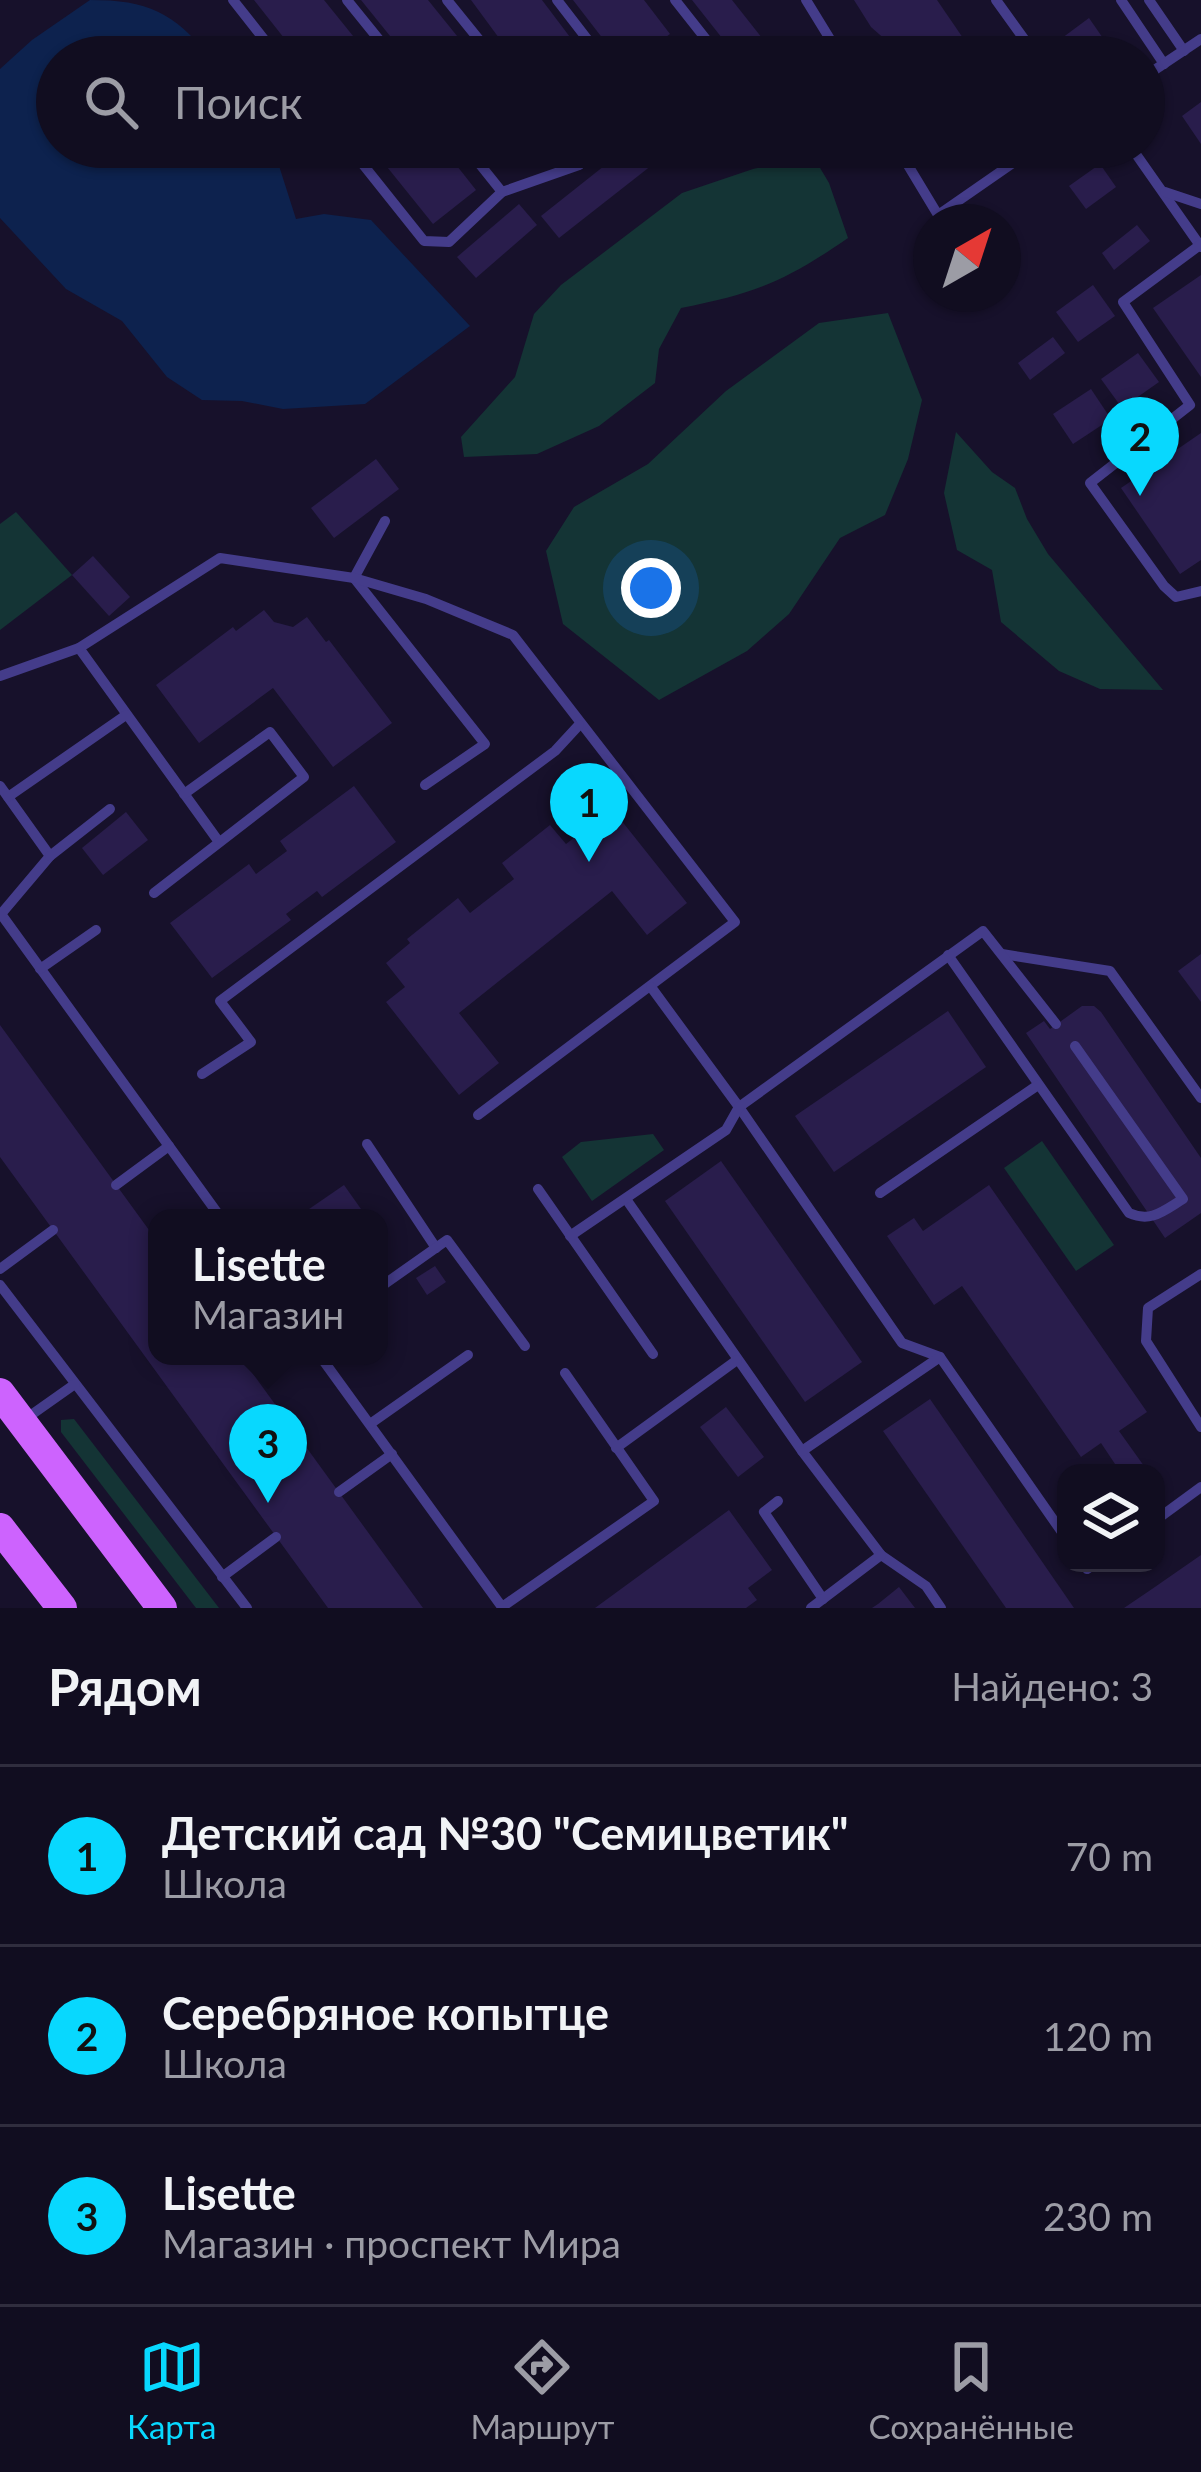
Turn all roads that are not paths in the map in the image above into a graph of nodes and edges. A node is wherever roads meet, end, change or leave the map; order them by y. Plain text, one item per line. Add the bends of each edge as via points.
1 (233, 0) edge
2 (347, 0) edge
3 (447, 0) edge
4 (556, 0) edge
5 (675, 0) edge
6 (806, 0) edge
7 (996, 0) edge
8 (1121, 0) edge
9 (1149, 0) edge
10 (261, 36) edge
11 (376, 36) edge
12 (476, 36) edge
13 (584, 36) edge
14 (701, 36) edge
15 (828, 36) edge
16 (1022, 36) edge
17 (1145, 36) edge
18 (1201, 39) edge
19 (1184, 51) junction
20 (1165, 63) edge
21 (367, 168) edge
22 (483, 168) edge
23 (570, 168) edge
24 (910, 168) edge
25 (1006, 168) edge
26 (1146, 168) edge
27 (1162, 191) junction
28 (502, 192) junction
29 (1201, 204) edge
30 (1200, 246) edge
31 (385, 521) dead end
32 (354, 578) junction
33 (1201, 591) edge
34 (80, 648) junction
35 (0, 676) edge
36 (126, 715) junction
37 (579, 724) junction
38 (424, 785) dead end
39 (4, 792) edge
40 (184, 794) junction
41 (110, 809) dead end
42 (219, 842) junction
43 (50, 856) junction
44 (154, 893) dead end
45 (96, 930) dead end
46 (1000, 953) junction
47 (948, 955) junction
48 (40, 969) junction
49 (651, 987) junction
50 (1056, 1024) dead end
51 (1075, 1046) dead end
52 (202, 1074) dead end
53 (1038, 1084) junction
54 (1201, 1098) edge
55 (740, 1107) junction
56 (478, 1114) dead end
57 (367, 1144) dead end
58 (170, 1146) junction
59 (116, 1185) dead end
60 (538, 1189) dead end
61 (880, 1193) dead end
62 (626, 1199) junction
63 (215, 1209) edge
64 (53, 1230) dead end
65 (571, 1236) junction
66 (436, 1248) junction
67 (0, 1269) edge
68 (1201, 1274) edge
69 (388, 1282) edge
70 (0, 1286) edge
71 (525, 1346) dead end
72 (653, 1354) dead end
73 (468, 1355) dead end
74 (940, 1357) junction
75 (737, 1360) junction
76 (327, 1365) edge
77 (565, 1372) dead end
78 (75, 1384) junction
79 (0, 1393) edge
80 (22, 1422) junction
81 (370, 1424) junction
82 (1201, 1427) edge
83 (616, 1448) junction
84 (802, 1451) junction
85 (392, 1454) junction
86 (1201, 1487) edge
87 (339, 1492) dead end
88 (778, 1502) dead end
89 (1165, 1513) edge
90 (1057, 1525) edge
91 (0, 1528) edge
92 (276, 1538) dead end
93 (881, 1555) junction
94 (223, 1576) junction
95 (823, 1599) junction
96 (62, 1608) edge
97 (163, 1608) edge
98 (247, 1608) edge
99 (811, 1608) edge
100 (941, 1608) edge

1 - 10 lane
2 - 11 lane
3 - 12 lane
4 - 13 lane
5 - 14 lane
6 - 15 lane
7 - 16 lane
8 - 17 lane
9 - 19 lane
18 - 19 lane
19 - 20 lane
21 - 28 lane via 424,241 449,242
22 - 28 lane
23 - 28 lane
24 - 25 lane via 938,215
26 - 27 lane
27 - 29 lane
27 - 30 lane
30 - 33 lane via 1124,302 1190,405 1090,483 1164,586 1176,597
31 - 32 lane
32 - 34 lane via 220,558
32 - 37 lane via 513,635
32 - 38 lane via 485,744
34 - 35 lane
34 - 36 lane
36 - 39 lane
36 - 40 lane
37 - 49 lane via 735,922
37 - 52 lane via 555,751 220,1001 250,1042
39 - 43 lane
40 - 42 lane
40 - 42 lane via 270,732 304,777
41 - 43 lane
42 - 44 lane
43 - 48 lane via 1,914
45 - 48 lane
46 - 47 lane via 982,931
46 - 50 lane
46 - 54 lane via 1110,970
47 - 53 lane
47 - 55 lane
48 - 58 lane
49 - 55 lane
49 - 56 lane
51 - 53 lane via 1183,1199 1156,1216 1129,1213
53 - 61 lane
55 - 62 lane via 726,1130
55 - 74 lane via 902,1343
57 - 66 lane
58 - 59 lane
58 - 63 lane
60 - 65 lane
62 - 65 lane
62 - 75 lane
64 - 67 lane
65 - 72 lane
66 - 69 lane
66 - 71 lane via 447,1240
68 - 82 lane via 1148,1308 1146,1341
70 - 78 lane
73 - 81 lane
74 - 84 lane
74 - 90 lane
75 - 83 lane
75 - 84 lane
76 - 81 lane
77 - 83 lane
78 - 80 lane
78 - 94 lane
79 - 80 main road
80 - 97 main road
81 - 85 lane
83 - 85 lane via 653,1501 502,1607
84 - 93 lane
85 - 87 lane
86 - 89 lane
88 - 95 lane via 764,1512
91 - 96 main road
92 - 94 lane
93 - 95 lane
93 - 100 lane via 926,1586
94 - 98 lane
95 - 99 lane

